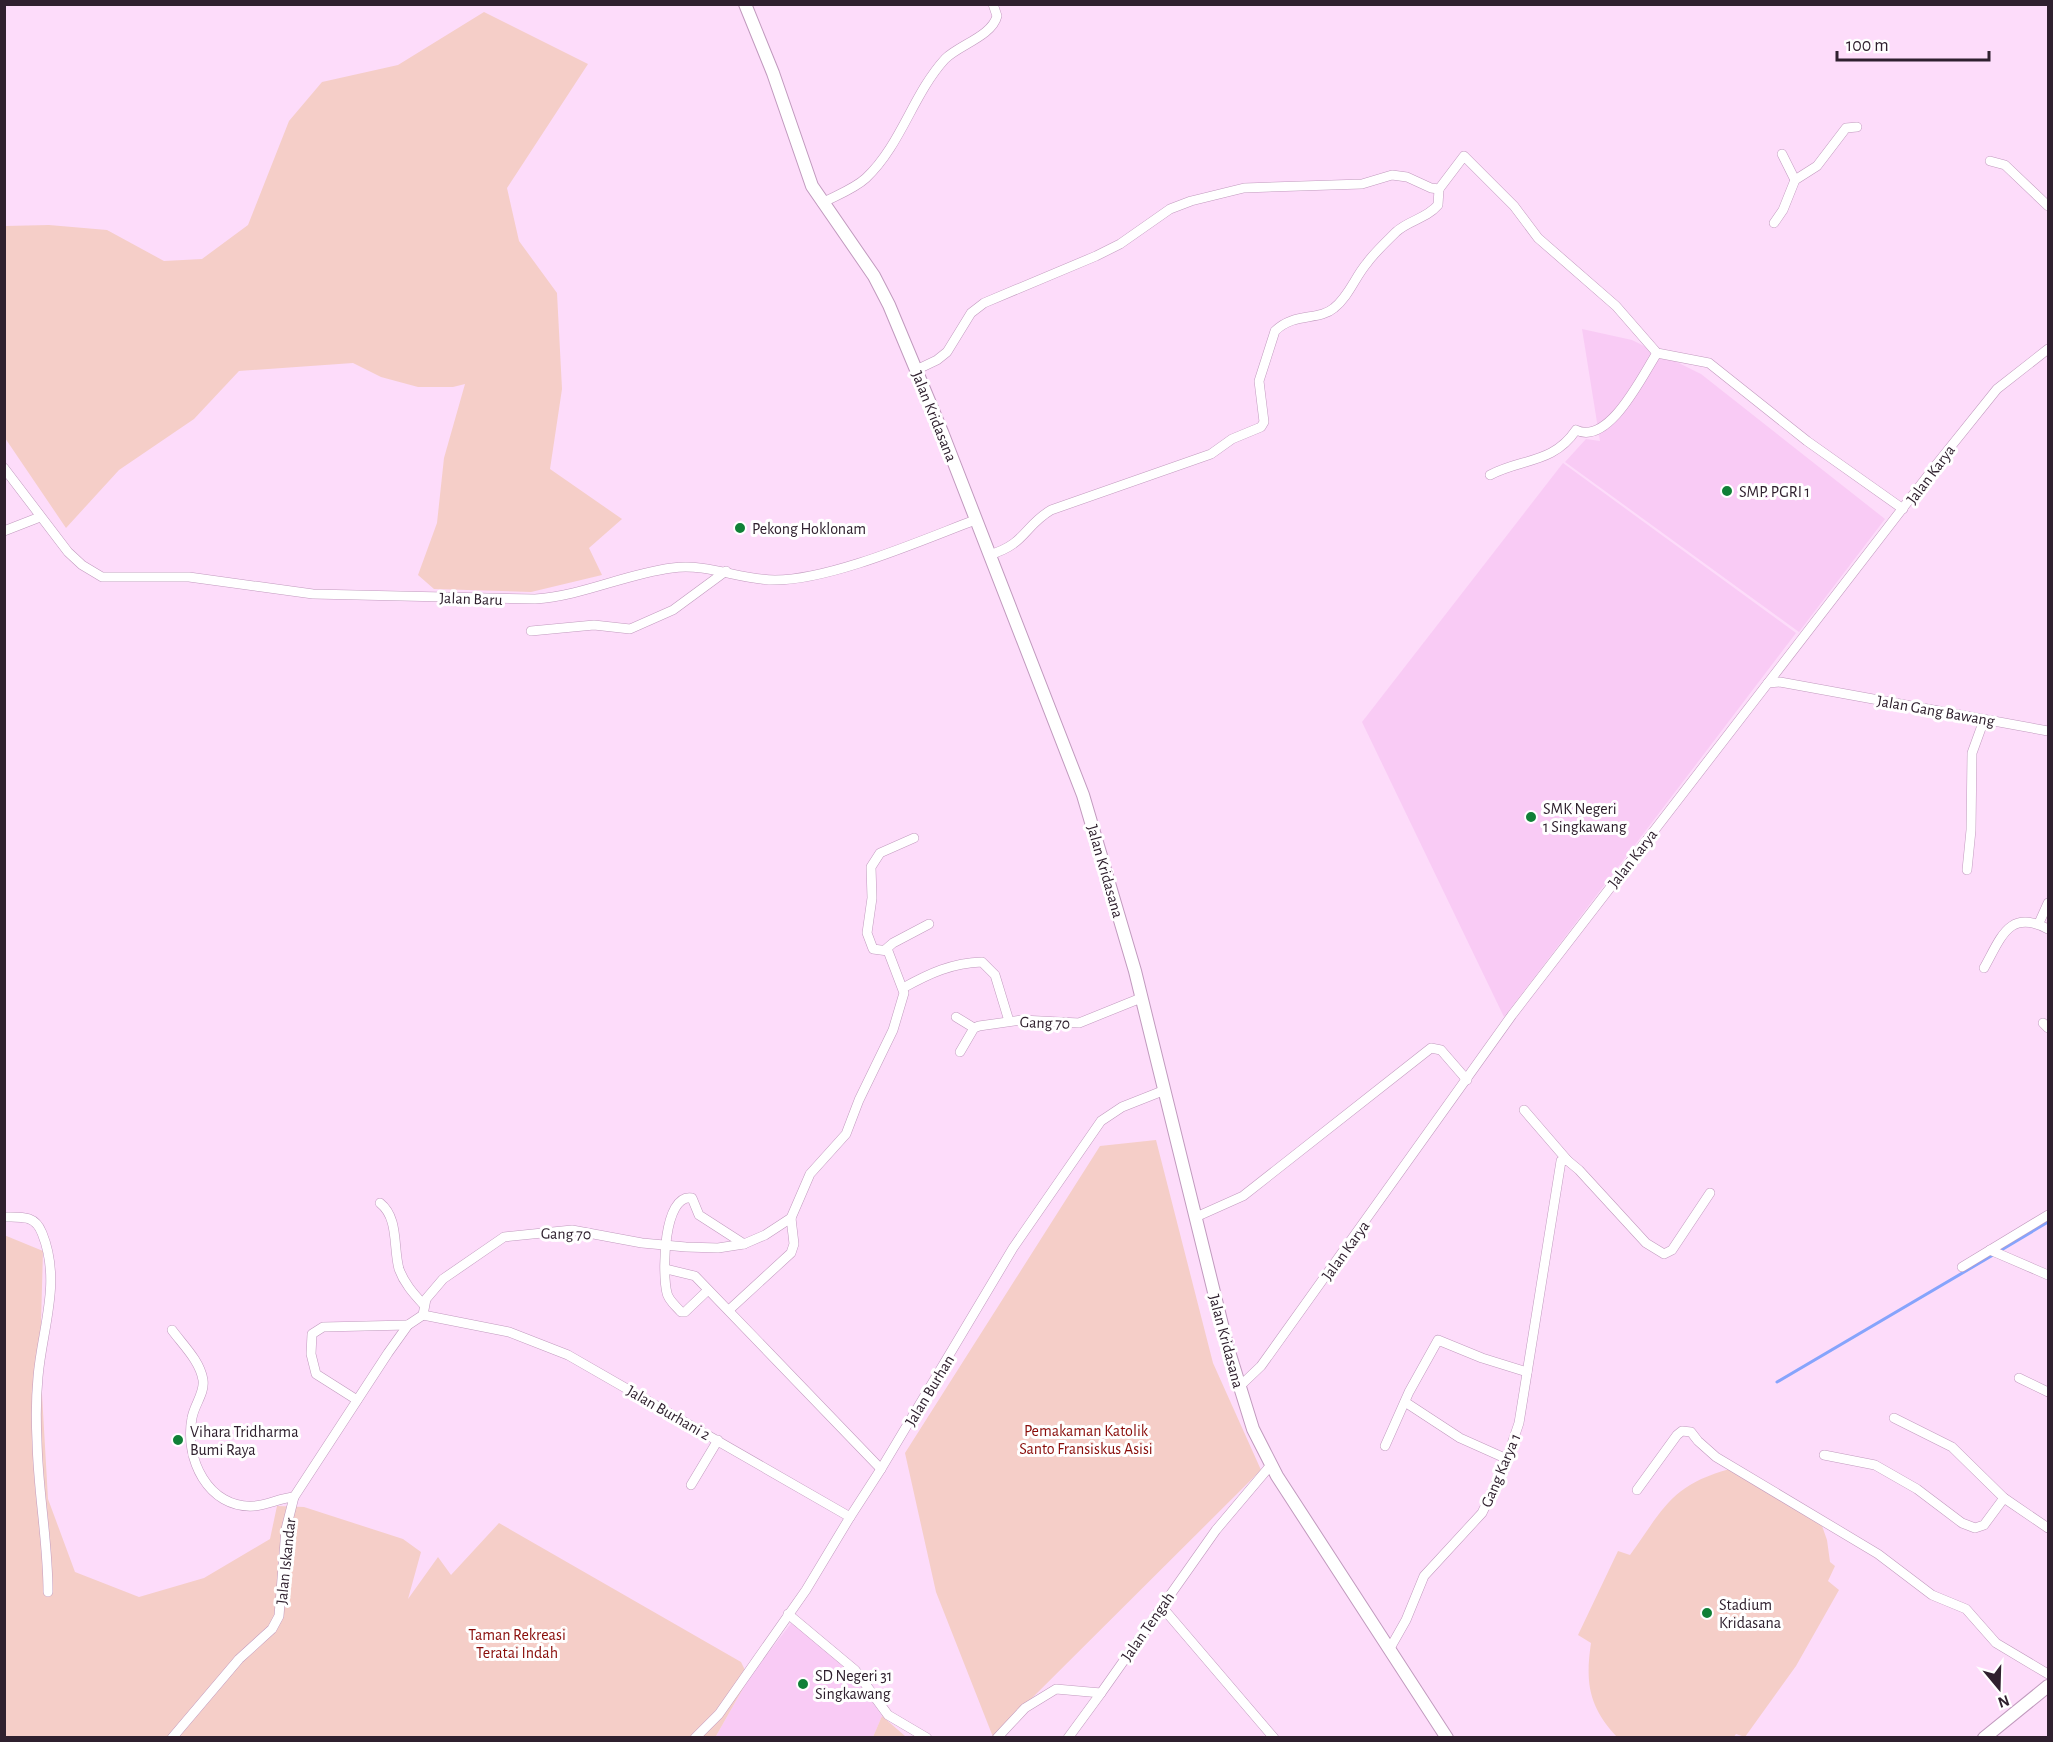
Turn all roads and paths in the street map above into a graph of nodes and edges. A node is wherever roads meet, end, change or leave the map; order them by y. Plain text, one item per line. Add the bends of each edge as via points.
1 (745, 4) edge
2 (993, 4) edge
3 (1857, 127) dead end
4 (1782, 154) dead end
5 (1990, 161) dead end
6 (1796, 180) junction
7 (1438, 189) junction
8 (822, 203) junction
9 (2049, 206) edge
10 (1774, 223) dead end
11 (2049, 348) edge
12 (1657, 353) junction
13 (916, 370) junction
14 (4, 468) edge
15 (1490, 475) dead end
16 (1903, 509) junction
17 (40, 517) junction
18 (975, 520) junction
19 (4, 531) edge
20 (989, 555) junction
21 (726, 571) junction
22 (531, 631) dead end
23 (1768, 683) junction
24 (1984, 720) junction
25 (2049, 730) edge
26 (914, 838) dead end
27 (1967, 870) dead end
28 (2049, 903) edge
29 (2038, 923) junction
30 (929, 924) dead end
31 (2049, 928) edge
32 (886, 949) junction
33 (1984, 968) dead end
34 (903, 988) junction
35 (1141, 998) junction
36 (957, 1017) dead end
37 (1009, 1021) junction
38 (974, 1028) junction
39 (960, 1052) dead end
40 (1467, 1080) junction
41 (1165, 1090) junction
42 (1524, 1110) dead end
43 (1568, 1161) junction
44 (1710, 1193) dead end
45 (380, 1203) dead end
46 (2049, 1215) edge
47 (4, 1217) edge
48 (790, 1218) junction
49 (1196, 1218) junction
50 (744, 1244) junction
51 (666, 1245) junction
52 (1995, 1253) junction
53 (1962, 1267) dead end
54 (666, 1269) junction
55 (2049, 1275) edge
56 (708, 1290) junction
57 (423, 1304) junction
58 (729, 1310) junction
59 (423, 1315) junction
60 (408, 1325) junction
61 (172, 1330) dead end
62 (1527, 1372) junction
63 (2019, 1378) dead end
64 (1239, 1387) junction
65 (2049, 1392) edge
66 (357, 1400) junction
67 (1404, 1402) junction
68 (1894, 1418) dead end
69 (718, 1440) junction
70 (1385, 1446) dead end
71 (1824, 1455) dead end
72 (1508, 1459) junction
73 (1271, 1466) junction
74 (881, 1469) junction
75 (691, 1485) dead end
76 (1637, 1490) dead end
77 (294, 1497) junction
78 (2004, 1498) junction
79 (850, 1517) junction
80 (2049, 1528) edge
81 (48, 1592) dead end
82 (1161, 1607) junction
83 (788, 1614) junction
84 (1389, 1650) junction
85 (2049, 1674) edge
86 (2049, 1686) edge
87 (1101, 1693) junction
88 (172, 1737) edge
89 (695, 1737) edge
90 (927, 1737) edge
91 (997, 1737) edge
92 (1068, 1737) edge
93 (1274, 1737) edge
94 (1447, 1737) edge
95 (1984, 1737) edge

1 - 8 street, Jalan Kridasana
2 - 8 street via 998,16 993,26 940,65 896,139 868,176
3 - 6 street via 1846,128 1817,166
4 - 6 street
5 - 9 street via 2005,165
6 - 10 street
7 - 12 street via 1464,156 1514,206 1539,238 1616,306
7 - 13 street via 1392,175 1362,184 1244,188 1170,208 1096,256 977,306 947,351
7 - 20 street via 1438,205 1427,216 1395,232 1333,309 1294,318 1275,331 1259,381 1263,425 1256,431 1211,454 1051,510 1013,546
8 - 13 street, Jalan Kridasana via 882,291
11 - 16 street, Jalan Karya via 1997,389
12 - 15 street via 1608,425 1595,432 1575,430 1567,443 1542,459 1507,466
12 - 16 street via 1709,363
13 - 18 street, Jalan Kridasana
14 - 17 street, Jalan Baru
16 - 23 street, Jalan Karya
17 - 19 street
17 - 21 street, Jalan Baru via 75,559 102,577 189,577 300,594 535,599 567,596 673,568
18 - 20 street, Jalan Kridasana
18 - 21 street, Jalan Baru via 886,553 803,577 770,580
20 - 35 street, Jalan Kridasana via 1083,795
21 - 22 street via 673,610 630,629 594,626
23 - 24 street, Jalan Gang Bawang via 1780,682
23 - 40 street, Jalan Karya via 1573,934
24 - 25 street, Jalan Gang Bawang
24 - 27 street via 1972,753
26 - 32 street via 880,853 871,867 868,941 873,949
28 - 29 street
29 - 31 street
29 - 33 street via 2019,921 2009,927
30 - 32 street
32 - 34 street
34 - 37 street via 956,964 982,962 995,975
34 - 48 street via 893,1030 859,1100 850,1128 810,1174
35 - 37 street, Gang 70 via 1079,1023
35 - 41 street, Jalan Kridasana
36 - 38 street
37 - 38 street, Gang 70
38 - 39 street
40 - 49 street via 1441,1050 1431,1048 1243,1196
40 - 64 street, Jalan Karya via 1261,1366
41 - 49 street, Jalan Kridasana
41 - 74 street, Jalan Burhan via 1122,1107 1101,1121 1013,1248
42 - 43 street
43 - 44 street via 1659,1253 1672,1250
43 - 62 street, Gang Karya 1 via 1563,1159 1560,1163
45 - 57 street via 391,1216 405,1284
46 - 52 street
47 - 81 street via 28,1217 37,1223 53,1275 38,1377 37,1431
48 - 50 street, Gang 70
48 - 58 street via 794,1244 791,1253
49 - 64 street, Jalan Kridasana
50 - 51 street, Gang 70 via 718,1248
50 - 51 street via 699,1215 689,1197 674,1206
51 - 54 street
51 - 57 street, Gang 70 via 572,1230 504,1236 448,1274
52 - 53 street
52 - 55 street
54 - 56 street via 689,1273
54 - 56 street via 667,1295 681,1312
56 - 58 street
57 - 59 street
58 - 74 street
59 - 60 street, Jalan Iskandar
59 - 69 street, Jalan Burhani 2 via 509,1332 568,1354
60 - 66 street, Jalan Iskandar
60 - 66 street via 323,1327 312,1334 316,1374
61 - 77 street via 202,1374 203,1390 196,1403 190,1437 197,1468 207,1486 230,1501 253,1506
62 - 67 street via 1438,1340
62 - 72 street, Gang Karya 1 via 1519,1423
63 - 65 street
64 - 73 street, Jalan Kridasana
66 - 77 street, Jalan Iskandar
67 - 70 street
67 - 72 street via 1460,1438
68 - 78 street via 1952,1447
69 - 75 street
69 - 79 street, Jalan Burhani 2
71 - 78 street via 1883,1469 1969,1527 1984,1525
72 - 84 street, Gang Karya 1 via 1482,1512 1424,1576
73 - 82 street, Jalan Tengah via 1222,1522
73 - 84 street, Jalan Kridasana
74 - 79 street
76 - 85 street via 1677,1435 1691,1432 1716,1457 1878,1554 1932,1595 1966,1609 1996,1643
77 - 88 street, Jalan Iskandar via 286,1529 279,1616 272,1629 239,1659
78 - 80 street
79 - 83 street
82 - 87 street, Jalan Tengah
82 - 93 street
83 - 89 street via 719,1714
83 - 90 street via 857,1671 888,1715
84 - 94 street, Jalan Kridasana
86 - 95 street
87 - 91 street via 1056,1689 1025,1708
87 - 92 street, Jalan Tengah

